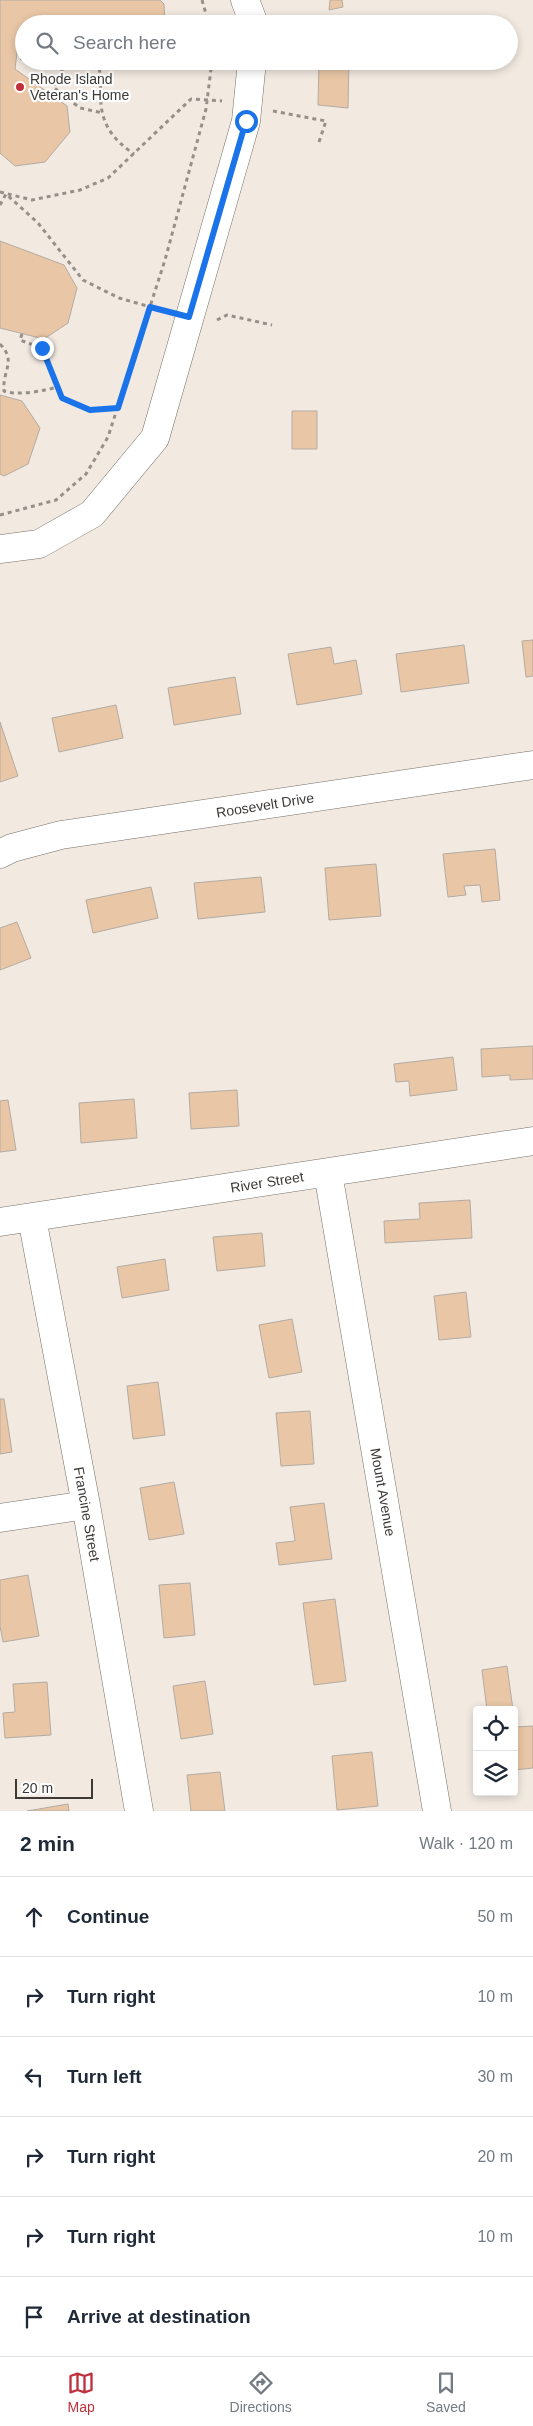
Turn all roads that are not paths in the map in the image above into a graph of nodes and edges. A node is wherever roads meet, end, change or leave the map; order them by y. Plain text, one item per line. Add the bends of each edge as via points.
1 (245, 0) edge
2 (251, 15) edge
3 (251, 70) edge
4 (0, 550) edge
5 (533, 765) edge
6 (0, 854) edge
7 (533, 1140) edge
8 (328, 1173) junction
9 (32, 1218) junction
10 (0, 1222) edge
11 (86, 1505) junction
12 (0, 1518) edge
13 (139, 1811) edge
14 (437, 1811) edge

1 - 2 street
3 - 4 street via 246,121 155,438 92,514 39,544
5 - 6 street, Roosevelt Drive via 61,835
7 - 8 street, River Street
8 - 9 street, River Street
8 - 14 street, Mount Avenue
9 - 10 street, River Street
9 - 11 street, Francine Street
11 - 12 street
11 - 13 street, Francine Street

